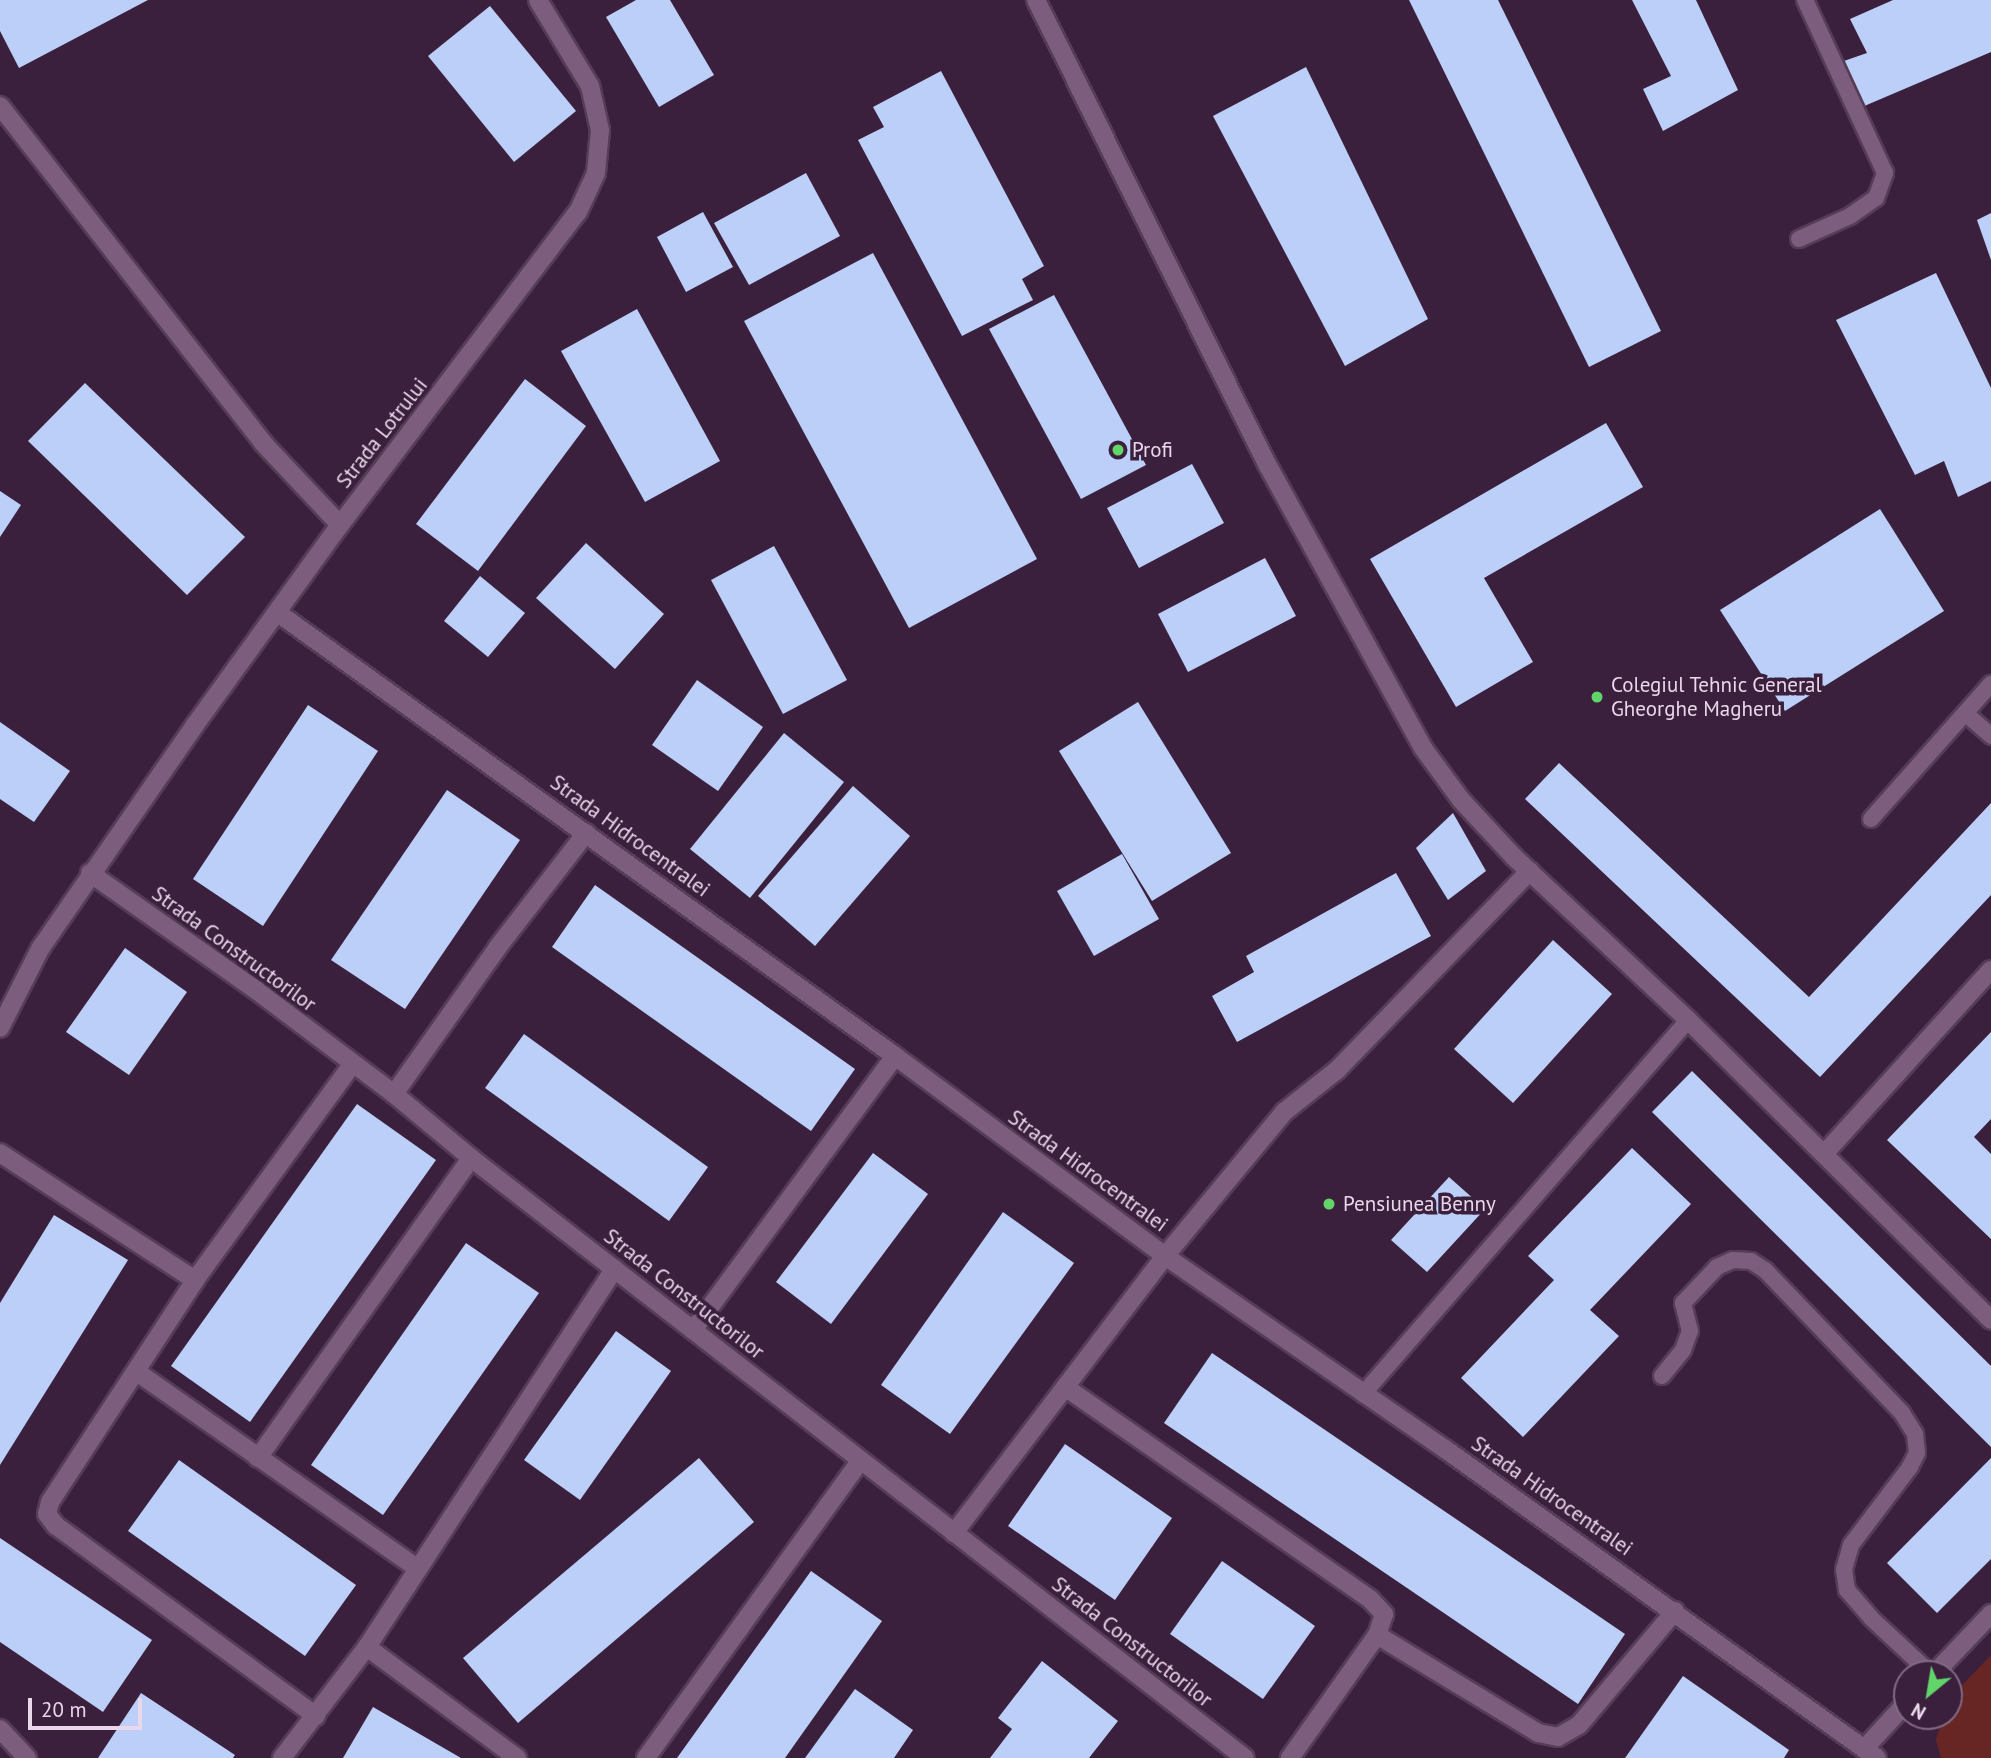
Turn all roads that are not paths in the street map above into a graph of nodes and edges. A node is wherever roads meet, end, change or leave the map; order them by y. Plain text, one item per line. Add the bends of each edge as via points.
1 (538, 0) edge
2 (1036, 0) edge
3 (1805, 0) edge
4 (0, 106) edge
5 (1799, 239) dead end
6 (340, 526) junction
7 (278, 613) junction
8 (1991, 684) edge
9 (1965, 713) junction
10 (1991, 736) edge
11 (1871, 819) dead end
12 (586, 832) junction
13 (1530, 872) junction
14 (90, 873) junction
15 (1991, 970) edge
16 (1688, 1020) junction
17 (0, 1028) edge
18 (895, 1056) junction
19 (352, 1065) junction
20 (394, 1094) junction
21 (0, 1153) edge
22 (1824, 1154) junction
23 (471, 1158) junction
24 (1165, 1256) junction
25 (614, 1269) junction
26 (195, 1280) junction
27 (1991, 1320) edge
28 (693, 1330) junction
29 (137, 1372) junction
30 (1662, 1376) dead end
31 (1065, 1387) junction
32 (1363, 1394) junction
33 (258, 1458) junction
34 (862, 1460) junction
35 (954, 1533) junction
36 (418, 1569) junction
37 (1675, 1611) junction
38 (1991, 1614) edge
39 (1377, 1635) junction
40 (367, 1647) junction
41 (1917, 1660) edge
42 (1946, 1660) edge
43 (316, 1716) junction
44 (1893, 1722) edge
45 (0, 1729) edge
46 (1870, 1754) edge
47 (27, 1758) edge
48 (282, 1758) edge
49 (517, 1758) edge
50 (646, 1758) edge
51 (1245, 1758) edge
52 (1290, 1758) edge

1 - 6 street, Strada Lotrului via 590,86 600,130 596,173 578,212
2 - 13 street via 1267,464 1423,748 1461,800
3 - 5 lane via 1885,173 1876,198 1850,216
4 - 6 street via 263,443
6 - 7 street, Strada Lotrului
7 - 12 street, Strada Hidrocentralei
7 - 14 street, Strada Lotrului
8 - 9 lane
9 - 10 lane
9 - 11 lane
12 - 18 street, Strada Hidrocentralei
12 - 20 street
13 - 16 street
13 - 24 street via 1337,1070 1284,1112
14 - 17 street, Strada Lotrului via 40,949
14 - 19 street, Strada Constructorilor via 256,990
15 - 22 street
16 - 22 street
16 - 32 lane
18 - 24 street, Strada Hidrocentralei
18 - 28 street
19 - 20 street, Strada Constructorilor
19 - 26 street
20 - 23 street, Strada Constructorilor
21 - 26 street
22 - 27 street
23 - 25 street, Strada Constructorilor
23 - 33 street
24 - 31 street
24 - 32 street, Strada Hidrocentralei
25 - 28 street, Strada Constructorilor
25 - 36 street
26 - 29 street
28 - 34 street, Strada Constructorilor
29 - 33 street
29 - 43 street via 50,1502 47,1514 56,1526
30 - 41 lane via 1683,1350 1690,1332 1683,1304 1717,1267 1733,1260 1751,1261 1765,1270 1902,1413 1915,1434 1917,1453 1851,1545 1844,1569 1847,1590
31 - 35 street
31 - 39 street via 1370,1599 1384,1614
32 - 37 street, Strada Hidrocentralei
33 - 36 street
34 - 35 street, Strada Constructorilor
34 - 50 street
35 - 51 street, Strada Constructorilor
36 - 40 street
37 - 39 street via 1579,1726 1558,1737 1538,1733
37 - 46 street, Strada Hidrocentralei
38 - 42 street
39 - 52 street
40 - 43 street
40 - 49 street
43 - 48 street
44 - 46 street
45 - 47 street

